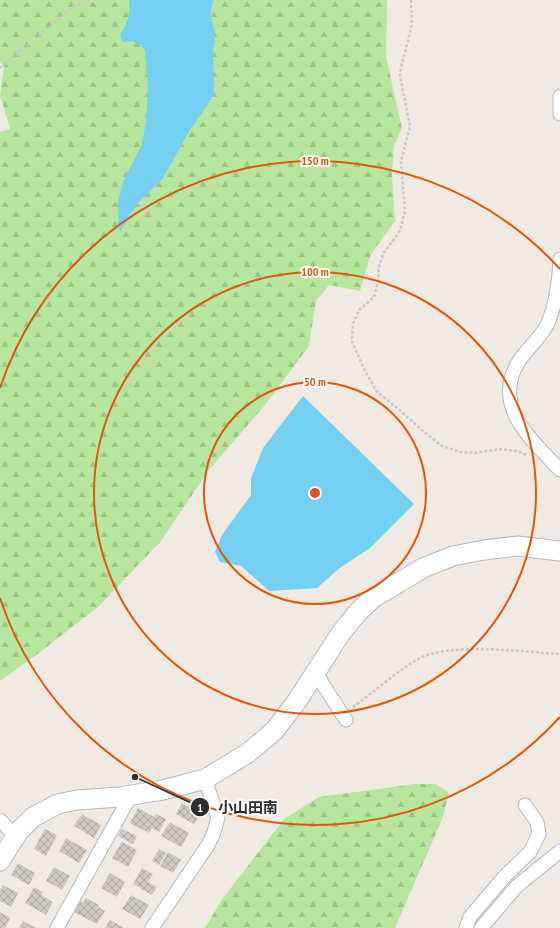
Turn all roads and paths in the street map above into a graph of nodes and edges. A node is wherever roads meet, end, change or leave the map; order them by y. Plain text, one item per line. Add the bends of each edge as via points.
1 (93, 0) edge
2 (411, 0) edge
3 (0, 68) edge
4 (560, 96) edge
5 (560, 114) edge
6 (560, 259) edge
7 (530, 456) dead end
8 (560, 470) edge
9 (560, 551) edge
10 (560, 654) edge
11 (317, 671) junction
12 (344, 716) joint
13 (204, 779) junction
14 (131, 795) junction
15 (525, 805) dead end
16 (0, 820) edge
17 (15, 836) junction
18 (560, 851) edge
19 (0, 861) edge
20 (57, 928) edge
21 (152, 928) edge
22 (466, 928) edge
23 (481, 928) edge

1 - 3 path via 73,7
2 - 7 path via 412,25 400,76 410,126 401,162 405,211 400,231 383,254 374,297 359,310 352,324 352,340 376,392 442,446 461,452 475,453 500,449
4 - 5 street
6 - 8 street via 556,295 546,325 519,362 510,382 509,396 514,414 533,441
9 - 11 street via 518,546 484,550 453,556 422,568 373,598 358,612
10 - 12 path via 496,650 434,653 411,663
11 - 12 street
11 - 13 street via 274,731 248,753
13 - 14 street
13 - 21 street via 218,818 214,832
14 - 17 street via 58,804 33,817
14 - 20 street
15 - 22 street via 537,822 539,834 530,852 506,875 470,917
16 - 17 street
17 - 19 street
18 - 23 street via 518,886

